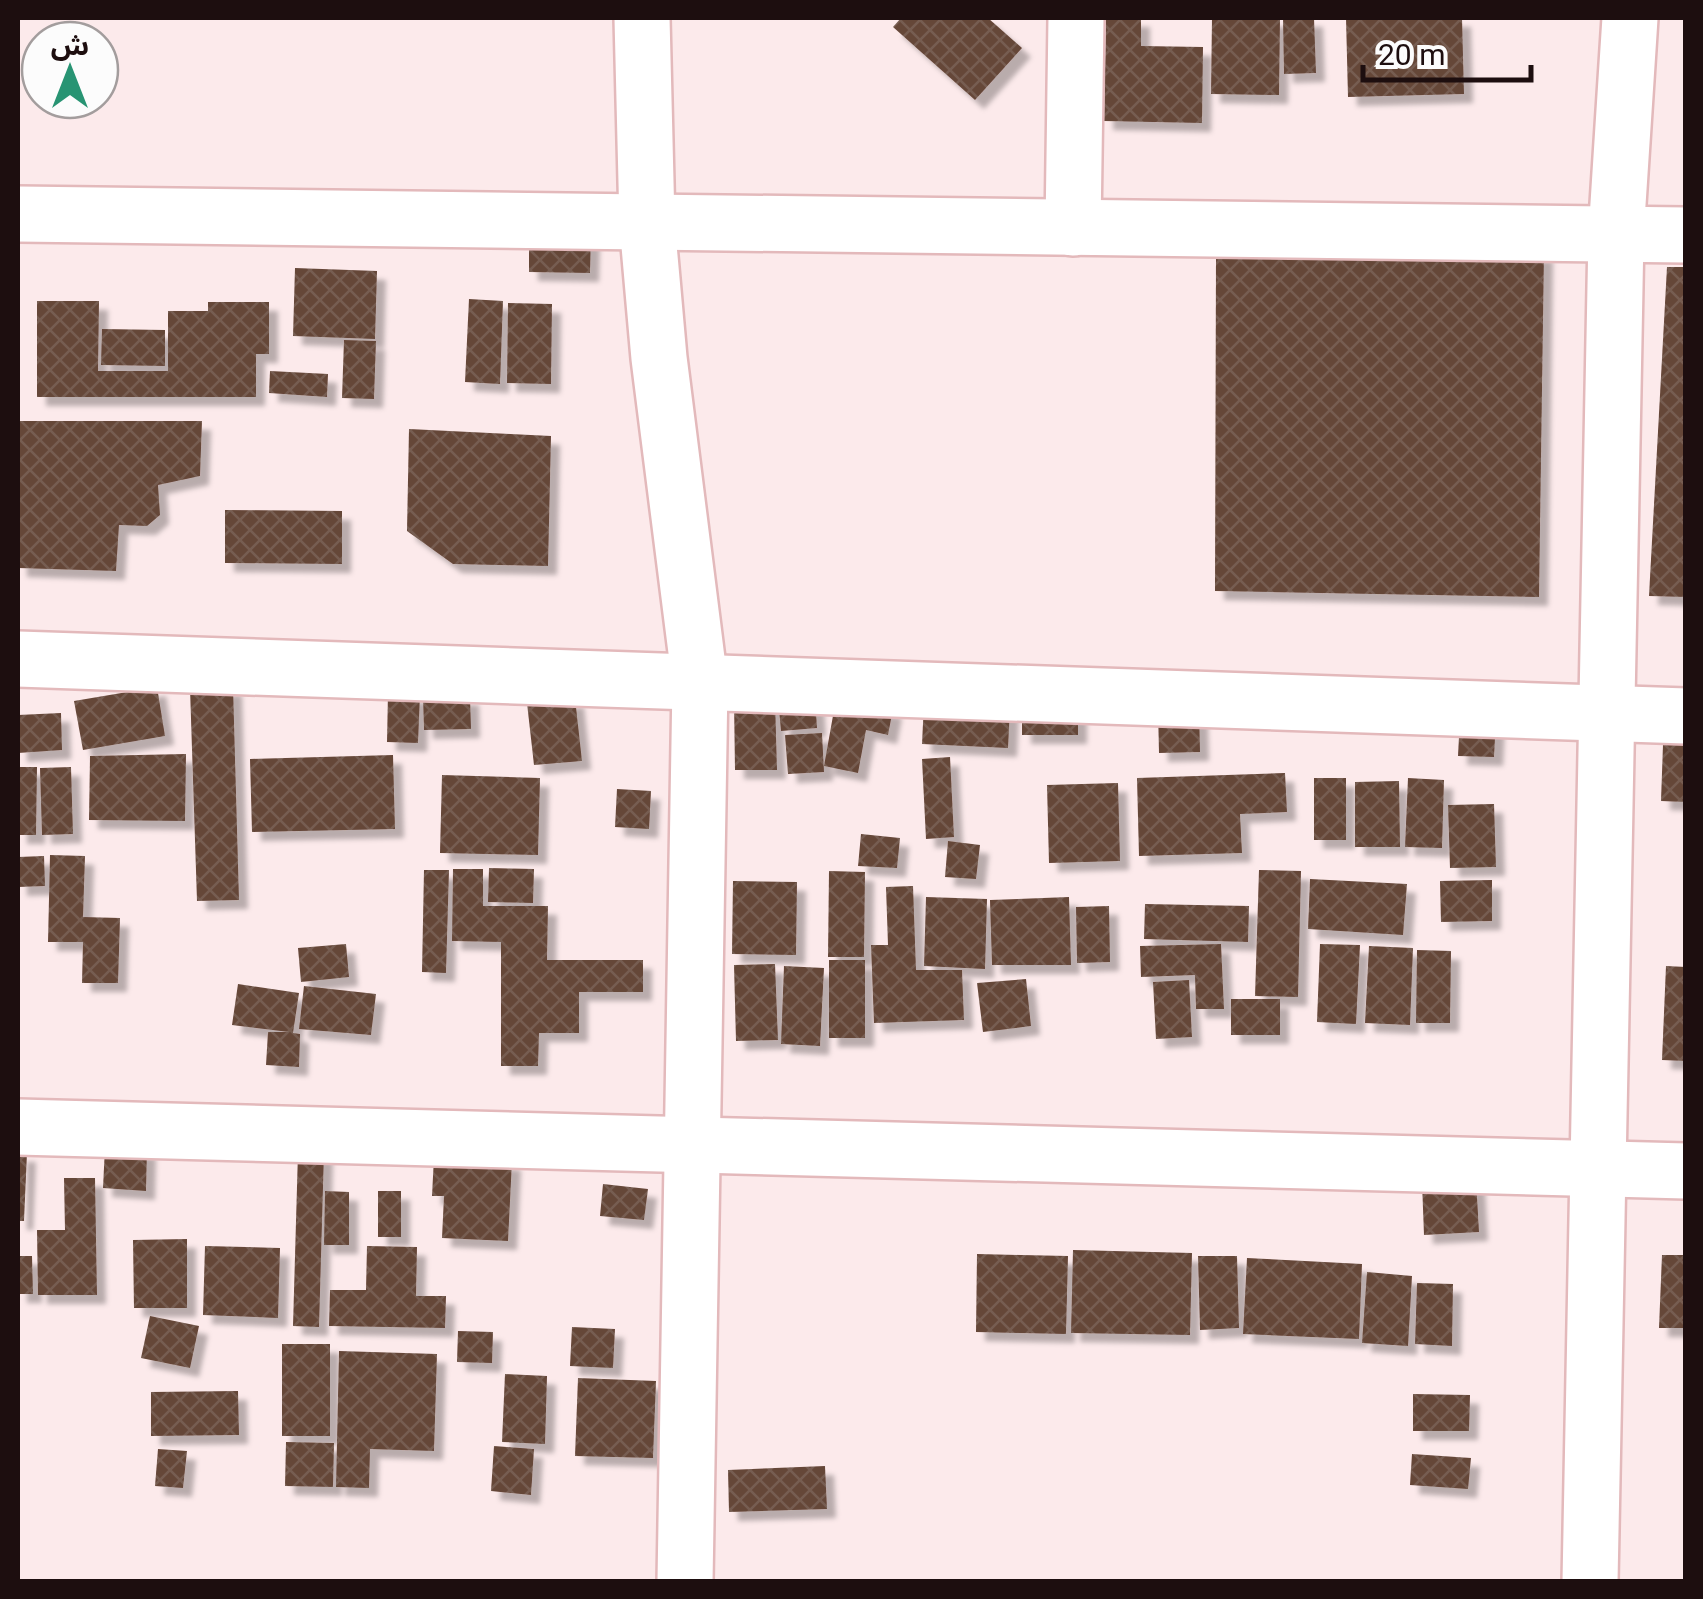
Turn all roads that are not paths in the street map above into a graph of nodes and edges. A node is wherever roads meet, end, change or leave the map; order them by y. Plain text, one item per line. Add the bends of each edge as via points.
1 (642, 18) edge
2 (1076, 18) edge
3 (1630, 18) edge
4 (18, 214) edge
5 (647, 223) junction
6 (1073, 228) junction
7 (1616, 235) junction
8 (1686, 235) edge
9 (18, 660) edge
10 (700, 682) junction
11 (1607, 713) junction
12 (1686, 716) edge
13 (18, 1127) edge
14 (694, 1145) junction
15 (1598, 1168) junction
16 (1686, 1170) edge
17 (685, 1582) edge
18 (1590, 1582) edge

1 - 5 street
2 - 6 street
3 - 7 street
4 - 5 street
5 - 6 street
5 - 10 street
6 - 7 street
7 - 8 street
7 - 11 street
9 - 10 street
10 - 11 street
10 - 14 street
11 - 12 street
11 - 15 street
13 - 14 street
14 - 15 street
14 - 17 street
15 - 16 street
15 - 18 street

